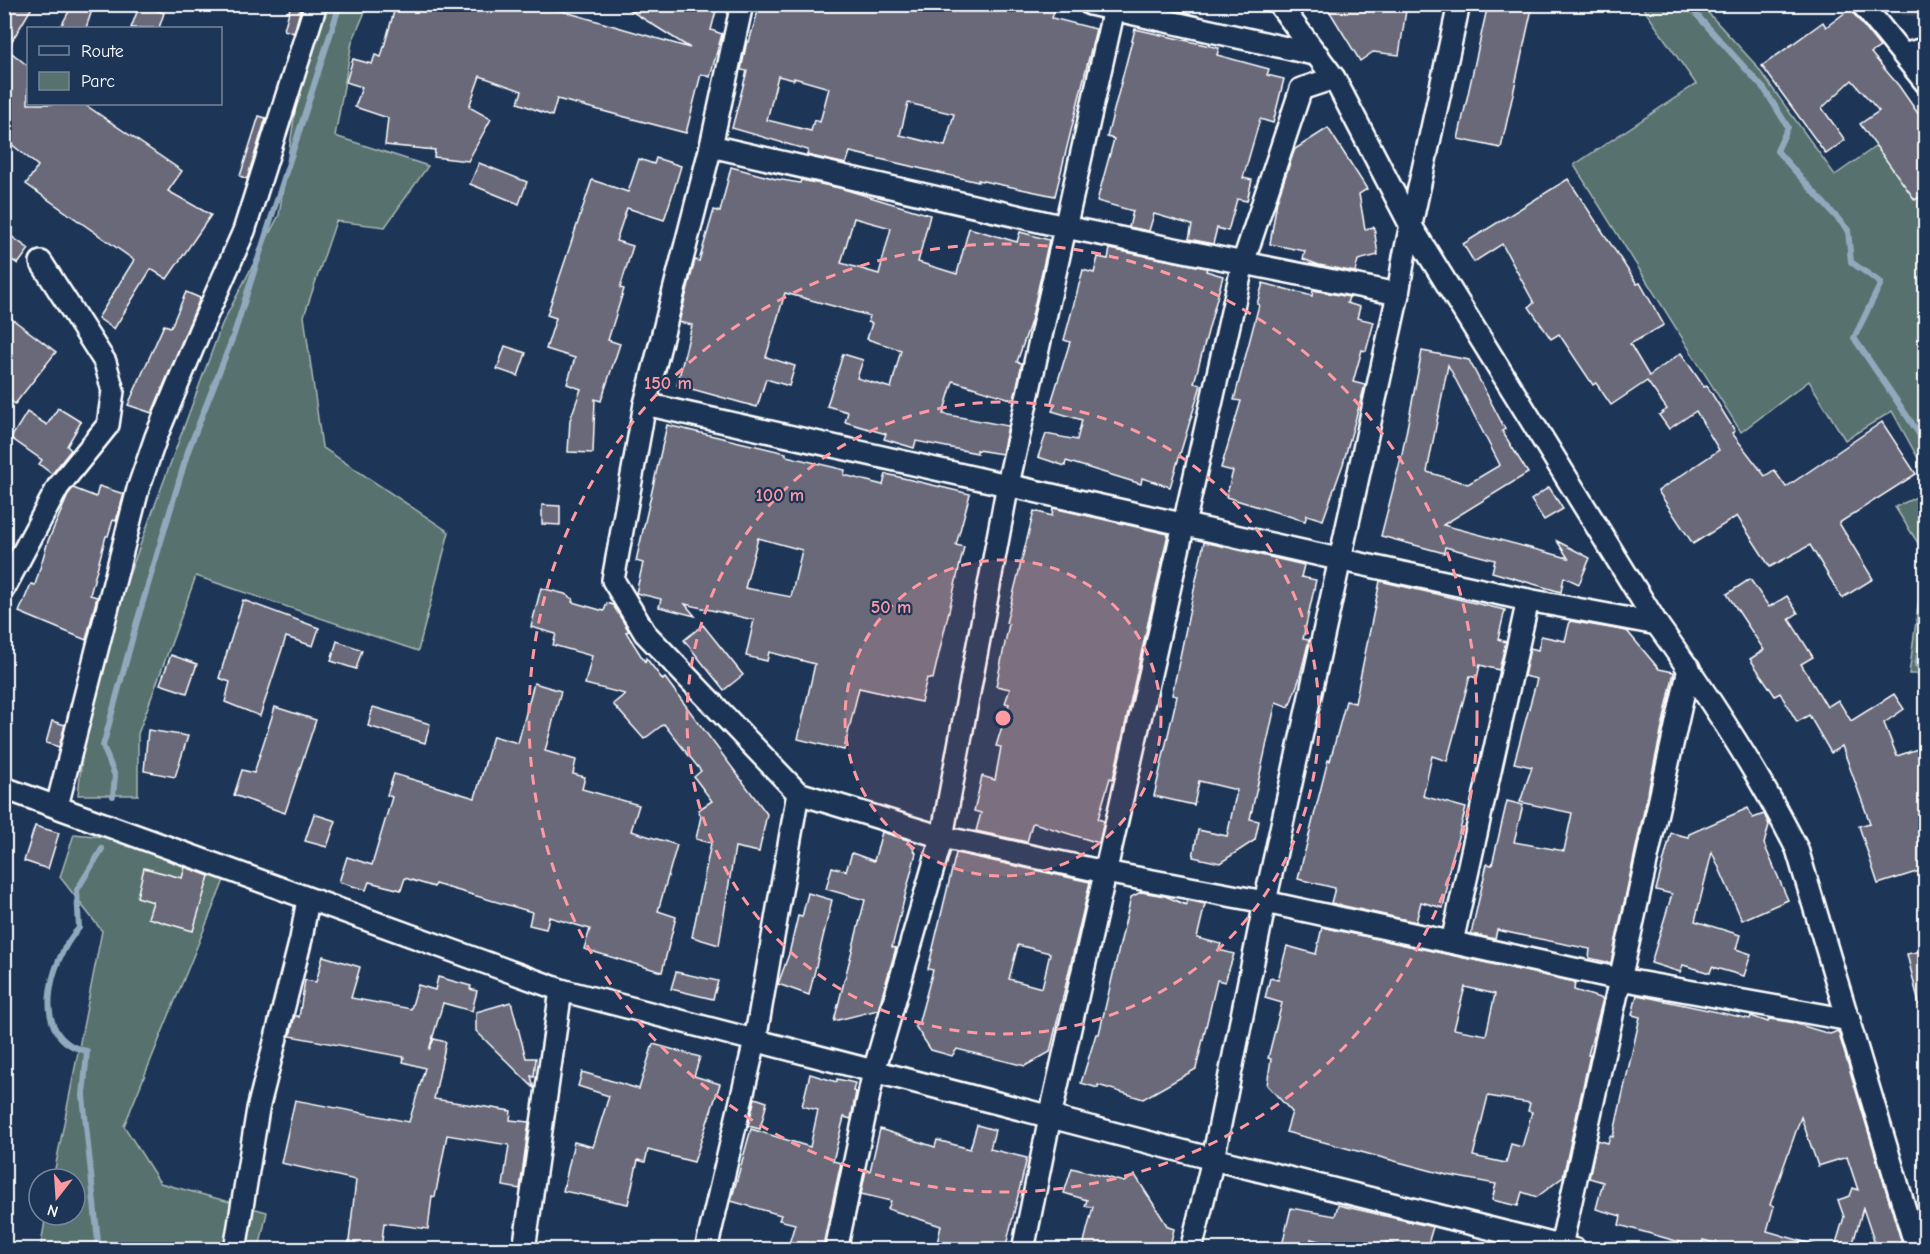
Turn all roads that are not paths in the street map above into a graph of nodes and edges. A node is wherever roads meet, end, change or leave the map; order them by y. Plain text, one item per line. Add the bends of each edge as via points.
1 (315, 4) edge
2 (742, 4) edge
3 (1090, 4) edge
4 (1279, 4) edge
5 (1458, 4) edge
6 (1862, 4) edge
7 (1114, 7) edge
8 (1926, 48) edge
9 (1318, 55) junction
10 (1904, 55) junction
11 (1334, 78) junction
12 (1926, 83) edge
13 (711, 146) junction
14 (1411, 226) junction
15 (1065, 227) junction
16 (41, 262) dead end
17 (1244, 263) junction
18 (1398, 294) junction
19 (645, 404) junction
20 (1008, 484) junction
21 (1183, 523) junction
22 (1338, 560) junction
23 (4, 588) edge
24 (1528, 600) junction
25 (1657, 624) junction
26 (1689, 668) junction
27 (4, 788) edge
28 (798, 793) junction
29 (57, 806) junction
30 (942, 837) junction
31 (1105, 872) junction
32 (308, 899) junction
33 (1264, 902) junction
34 (1452, 942) junction
35 (1620, 979) junction
36 (561, 990) junction
37 (1850, 1020) junction
38 (755, 1041) junction
39 (874, 1071) junction
40 (1050, 1117) junction
41 (1213, 1159) junction
42 (1569, 1248) edge
43 (235, 1250) edge
44 (524, 1250) edge
45 (706, 1250) edge
46 (836, 1250) edge
47 (1023, 1250) edge
48 (1191, 1250) edge
49 (1917, 1250) edge

1 - 29 street via 244,231 156,436 138,489
2 - 13 street
3 - 7 street
4 - 9 street
5 - 14 street
6 - 10 street
7 - 9 street
7 - 15 street
8 - 10 street
9 - 11 street
10 - 12 street
11 - 14 street
11 - 17 street via 1301,89
13 - 15 street
13 - 19 street
14 - 18 street
14 - 25 street
15 - 17 street
15 - 20 street
16 - 23 street via 105,362 113,391 108,425 58,487
17 - 18 street
17 - 21 street
18 - 22 street
19 - 20 street
19 - 28 street via 613,580 645,633
20 - 21 street
20 - 30 street
21 - 22 street
21 - 31 street
22 - 24 street
22 - 33 street
24 - 25 street
24 - 34 street
25 - 26 street
26 - 35 street
26 - 37 street via 1769,794 1797,849
27 - 29 street
28 - 30 street
28 - 38 street
29 - 32 street
30 - 31 street
30 - 39 street
31 - 33 street
31 - 40 street
32 - 36 street
32 - 43 street via 258,1109
33 - 34 street
33 - 41 street
34 - 35 street
35 - 37 street
35 - 42 street
36 - 38 street
36 - 44 street
37 - 49 street
38 - 39 street
38 - 45 street
39 - 40 street
39 - 46 street
40 - 41 street
40 - 47 street
41 - 42 street
41 - 48 street

